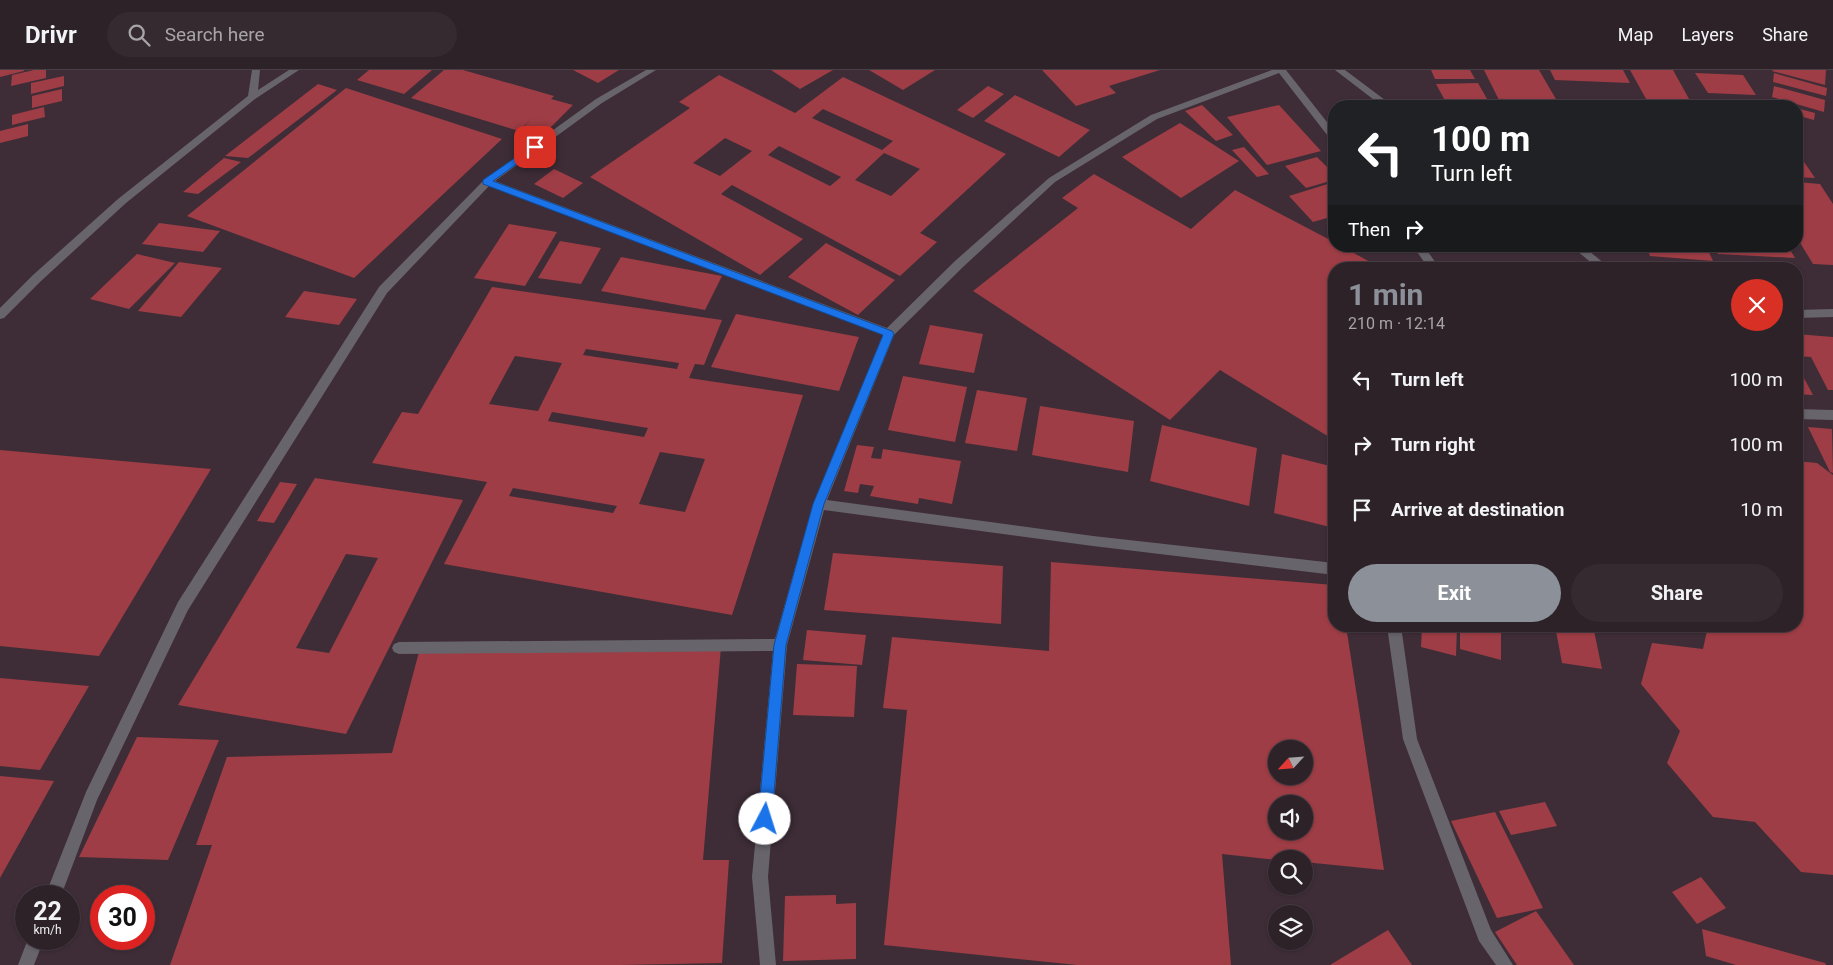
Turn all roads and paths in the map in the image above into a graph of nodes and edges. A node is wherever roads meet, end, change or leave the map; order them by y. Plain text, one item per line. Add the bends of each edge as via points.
1 (256, 70) edge
2 (295, 70) edge
3 (652, 70) edge
4 (1281, 70) edge
5 (1339, 70) edge
6 (252, 97) junction
7 (1380, 100) edge
8 (1328, 130) edge
9 (486, 182) junction
10 (1584, 252) edge
11 (1597, 262) edge
12 (1803, 314) edge
13 (1833, 314) edge
14 (0, 315) edge
15 (889, 334) junction
16 (1803, 414) edge
17 (1833, 415) edge
18 (819, 504) junction
19 (1328, 568) edge
20 (1395, 632) edge
21 (780, 645) junction
22 (399, 648) dead end
23 (57, 885) edge
24 (32, 950) edge
25 (26, 965) edge
26 (768, 965) edge
27 (1505, 965) edge

1 - 6 street
2 - 6 street
3 - 9 street via 599,101
4 - 8 street
4 - 15 street via 1154,117 1052,180
5 - 7 street
6 - 14 street via 122,201
9 - 15 street
9 - 23 street via 383,290 183,606 91,797
10 - 11 street
12 - 13 street
15 - 18 street
16 - 17 street
18 - 19 street
18 - 21 street
20 - 27 street via 1410,739 1485,935
21 - 22 street
21 - 26 street via 760,877
24 - 25 street

